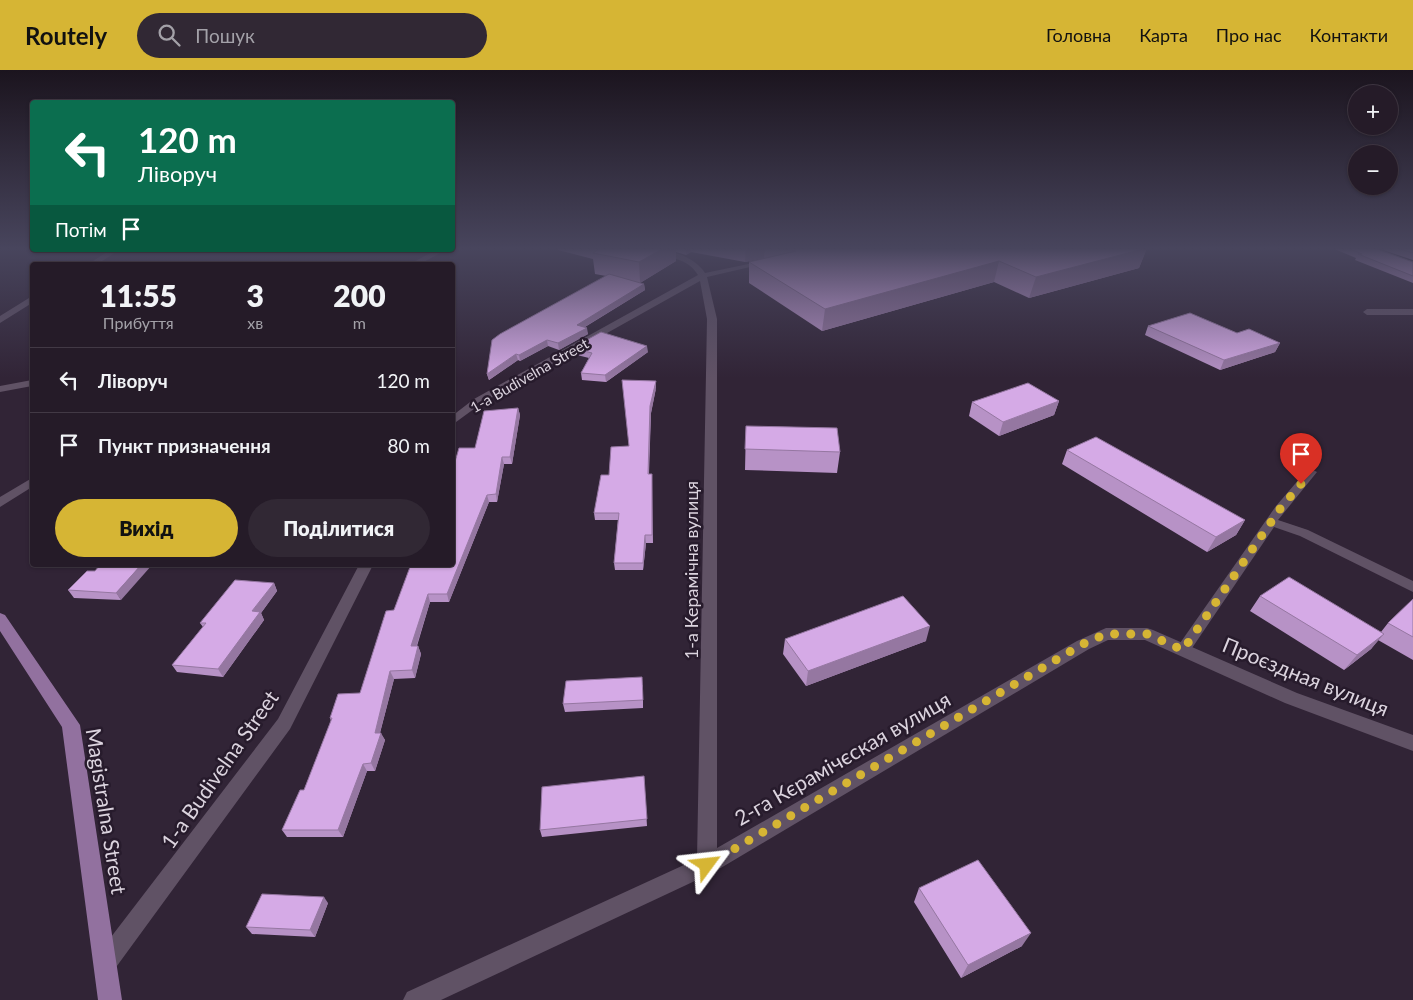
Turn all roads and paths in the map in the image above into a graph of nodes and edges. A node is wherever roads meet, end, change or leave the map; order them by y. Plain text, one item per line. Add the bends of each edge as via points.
1 (674, 291) edge
2 (706, 291) edge
3 (30, 301) edge
4 (1367, 312) dead end
5 (1413, 312) edge
6 (0, 320) edge
7 (30, 383) edge
8 (0, 389) edge
9 (455, 420) edge
10 (1311, 472) dead end
11 (30, 483) edge
12 (0, 503) edge
13 (1271, 522) junction
14 (365, 567) edge
15 (1413, 587) edge
16 (0, 619) edge
17 (1183, 650) junction
18 (1413, 743) edge
19 (707, 865) junction
20 (106, 962) junction
21 (110, 1000) edge
22 (415, 1000) edge

1 - 9 street, 1-a Budivelna Street via 478,401
2 - 19 street, 1-а Керамічна вулиця via 712,319
3 - 6 lane
4 - 5 lane
7 - 8 lane
10 - 13 lane
11 - 12 street
13 - 15 lane via 1304,534
13 - 17 lane
14 - 20 street, 1-a Budivelna Street via 284,724
16 - 20 main road, Magistralna Street via 71,725
17 - 18 street, Проєздная вулиця via 1291,698
17 - 19 street, 2-га Кєрамічєская вулиця via 1147,634 1106,634 1083,644
19 - 22 street, 2-га Кєрамічєская вулиця
20 - 21 main road, Magistralna Street

